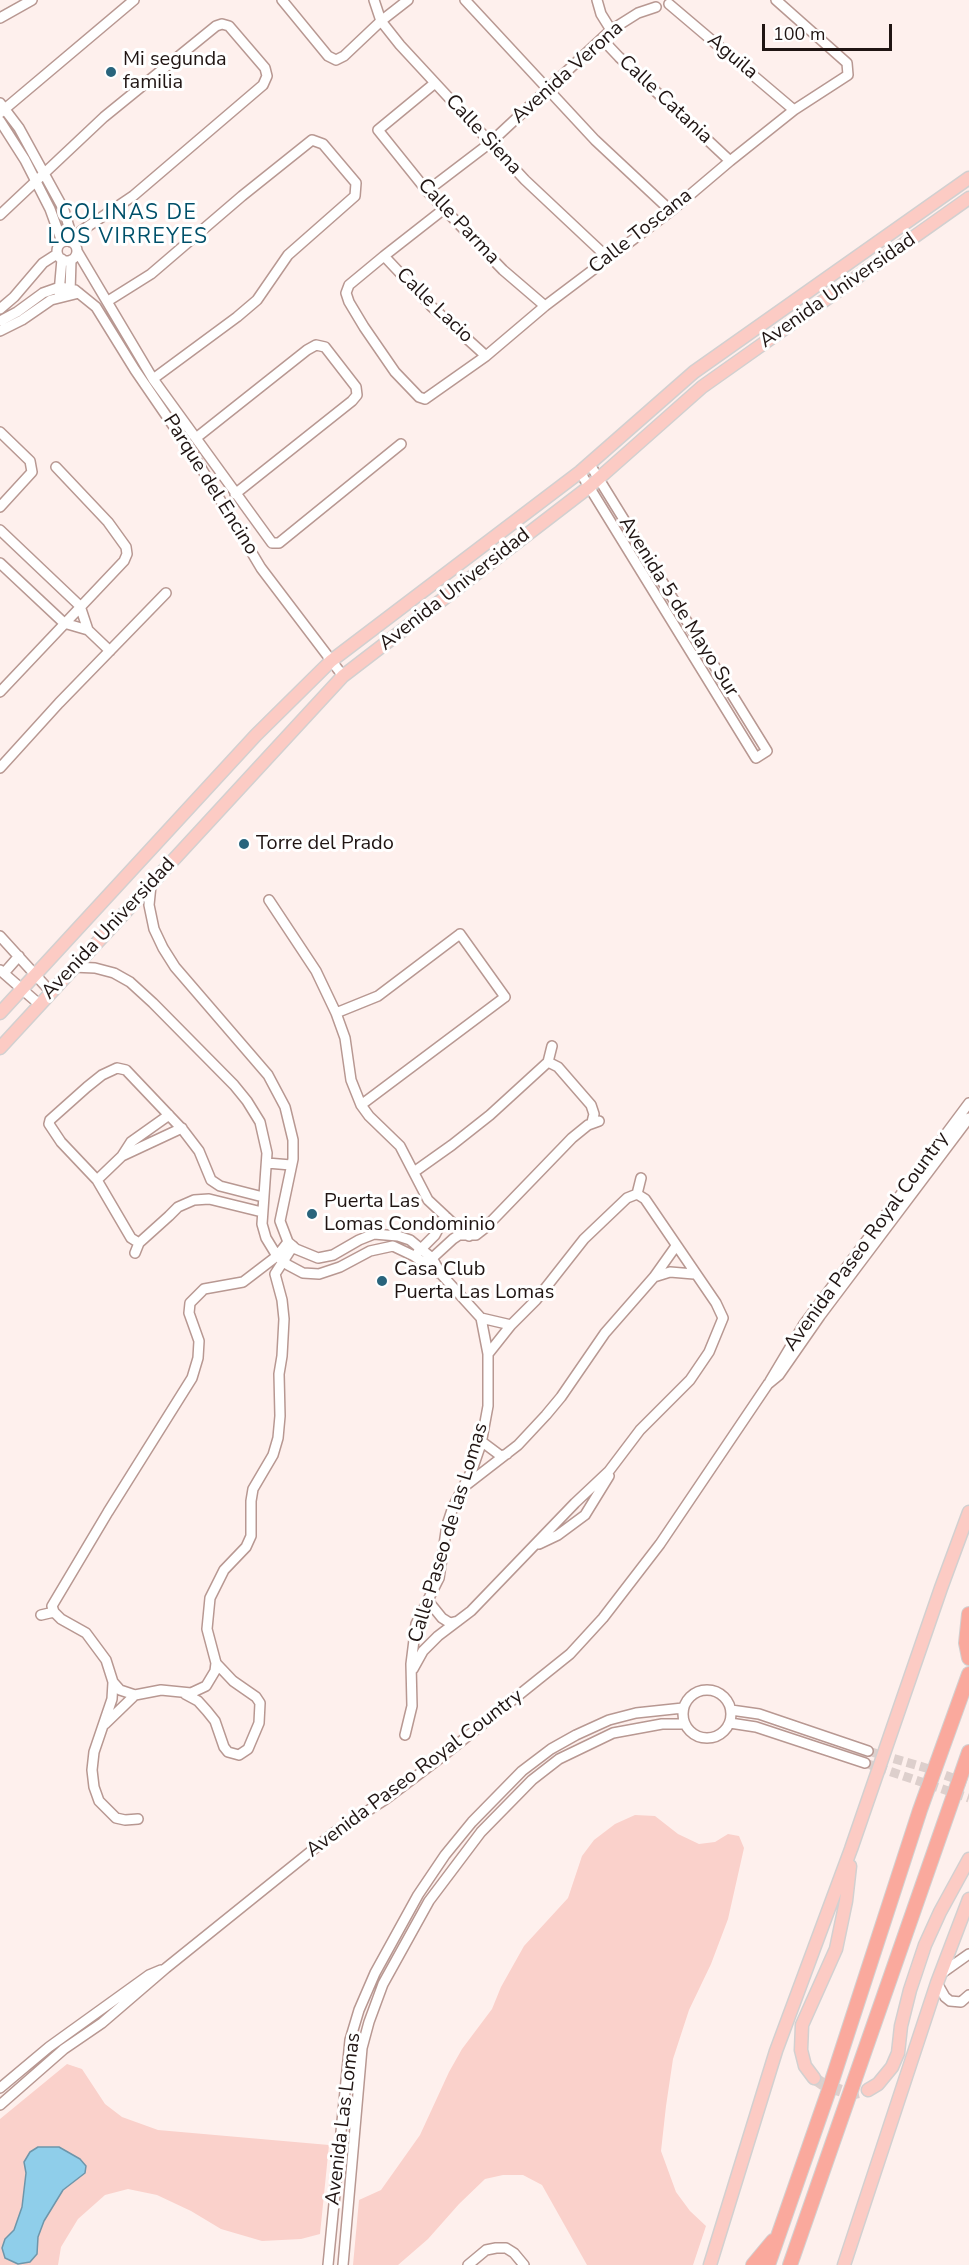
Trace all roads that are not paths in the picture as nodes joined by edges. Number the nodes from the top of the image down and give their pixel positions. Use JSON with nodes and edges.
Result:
{"nodes":[{"id":1,"x":32,"y":0,"type":"edge"},
{"id":2,"x":134,"y":0,"type":"edge"},
{"id":3,"x":282,"y":0,"type":"edge"},
{"id":4,"x":374,"y":0,"type":"edge"},
{"id":5,"x":408,"y":0,"type":"edge"},
{"id":6,"x":465,"y":0,"type":"edge"},
{"id":7,"x":597,"y":0,"type":"edge"},
{"id":8,"x":776,"y":0,"type":"edge"},
{"id":9,"x":646,"y":1,"type":"edge"},
{"id":10,"x":671,"y":2,"type":"edge"},
{"id":11,"x":656,"y":7,"type":"junction"},
{"id":12,"x":638,"y":13,"type":"junction"},
{"id":13,"x":0,"y":18,"type":"edge"},
{"id":14,"x":381,"y":21,"type":"junction"},
{"id":15,"x":610,"y":30,"type":"junction"},
{"id":16,"x":602,"y":39,"type":"junction"},
{"id":17,"x":435,"y":83,"type":"junction"},
{"id":18,"x":548,"y":90,"type":"junction"},
{"id":19,"x":2,"y":108,"type":"edge"},
{"id":20,"x":794,"y":111,"type":"junction"},
{"id":21,"x":0,"y":121,"type":"edge"},
{"id":22,"x":490,"y":143,"type":"junction"},
{"id":23,"x":730,"y":160,"type":"junction"},
{"id":24,"x":44,"y":171,"type":"junction"},
{"id":25,"x":969,"y":178,"type":"edge"},
{"id":26,"x":35,"y":180,"type":"junction"},
{"id":27,"x":427,"y":191,"type":"junction"},
{"id":28,"x":969,"y":198,"type":"edge"},
{"id":29,"x":444,"y":209,"type":"junction"},
{"id":30,"x":671,"y":211,"type":"junction"},
{"id":31,"x":0,"y":215,"type":"edge"},
{"id":32,"x":67,"y":242,"type":"junction"},
{"id":33,"x":67,"y":256,"type":"junction"},
{"id":34,"x":384,"y":256,"type":"junction"},
{"id":35,"x":608,"y":258,"type":"junction"},
{"id":36,"x":67,"y":292,"type":"junction"},
{"id":37,"x":108,"y":301,"type":"junction"},
{"id":38,"x":545,"y":306,"type":"junction"},
{"id":39,"x":0,"y":309,"type":"edge"},
{"id":40,"x":0,"y":321,"type":"edge"},
{"id":41,"x":0,"y":331,"type":"edge"},
{"id":42,"x":486,"y":356,"type":"junction"},
{"id":43,"x":153,"y":379,"type":"junction"},
{"id":44,"x":0,"y":422,"type":"edge"},
{"id":45,"x":0,"y":432,"type":"edge"},
{"id":46,"x":196,"y":438,"type":"junction"},
{"id":47,"x":401,"y":444,"type":"dead end"},
{"id":48,"x":14,"y":445,"type":"junction"},
{"id":49,"x":56,"y":467,"type":"dead end"},
{"id":50,"x":584,"y":468,"type":"junction"},
{"id":51,"x":594,"y":483,"type":"junction"},
{"id":52,"x":235,"y":494,"type":"junction"},
{"id":53,"x":0,"y":507,"type":"edge"},
{"id":54,"x":0,"y":530,"type":"edge"},
{"id":55,"x":0,"y":563,"type":"edge"},
{"id":56,"x":166,"y":593,"type":"dead end"},
{"id":57,"x":80,"y":606,"type":"junction"},
{"id":58,"x":64,"y":623,"type":"junction"},
{"id":59,"x":88,"y":630,"type":"junction"},
{"id":60,"x":110,"y":651,"type":"junction"},
{"id":61,"x":331,"y":662,"type":"junction"},
{"id":62,"x":343,"y":676,"type":"junction"},
{"id":63,"x":0,"y":692,"type":"edge"},
{"id":64,"x":0,"y":768,"type":"edge"},
{"id":65,"x":151,"y":885,"type":"junction"},
{"id":66,"x":269,"y":900,"type":"dead end"},
{"id":67,"x":0,"y":936,"type":"edge"},
{"id":68,"x":19,"y":956,"type":"junction"},
{"id":69,"x":73,"y":967,"type":"junction"},
{"id":70,"x":2,"y":971,"type":"edge"},
{"id":71,"x":35,"y":975,"type":"junction"},
{"id":72,"x":22,"y":989,"type":"junction"},
{"id":73,"x":50,"y":991,"type":"junction"},
{"id":74,"x":39,"y":1004,"type":"junction"},
{"id":75,"x":0,"y":1013,"type":"edge"},
{"id":76,"x":336,"y":1013,"type":"junction"},
{"id":77,"x":552,"y":1046,"type":"dead end"},
{"id":78,"x":0,"y":1047,"type":"edge"},
{"id":79,"x":548,"y":1062,"type":"junction"},
{"id":80,"x":969,"y":1103,"type":"edge"},
{"id":81,"x":362,"y":1105,"type":"junction"},
{"id":82,"x":169,"y":1115,"type":"junction"},
{"id":83,"x":969,"y":1118,"type":"edge"},
{"id":84,"x":182,"y":1128,"type":"junction"},
{"id":85,"x":122,"y":1156,"type":"junction"},
{"id":86,"x":267,"y":1163,"type":"junction"},
{"id":87,"x":291,"y":1166,"type":"junction"},
{"id":88,"x":414,"y":1172,"type":"junction"},
{"id":89,"x":641,"y":1178,"type":"dead end"},
{"id":90,"x":97,"y":1180,"type":"junction"},
{"id":91,"x":220,"y":1186,"type":"junction"},
{"id":92,"x":637,"y":1194,"type":"junction"},
{"id":93,"x":263,"y":1197,"type":"junction"},
{"id":94,"x":218,"y":1201,"type":"junction"},
{"id":95,"x":262,"y":1212,"type":"junction"},
{"id":96,"x":445,"y":1216,"type":"junction"},
{"id":97,"x":469,"y":1236,"type":"junction"},
{"id":98,"x":875,"y":1236,"type":"junction"},
{"id":99,"x":139,"y":1243,"type":"junction"},
{"id":100,"x":291,"y":1244,"type":"junction"},
{"id":101,"x":676,"y":1246,"type":"junction"},
{"id":102,"x":418,"y":1252,"type":"junction"},
{"id":103,"x":135,"y":1253,"type":"dead end"},
{"id":104,"x":279,"y":1258,"type":"junction"},
{"id":105,"x":429,"y":1262,"type":"junction"},
{"id":106,"x":694,"y":1274,"type":"junction"},
{"id":107,"x":654,"y":1277,"type":"junction"},
{"id":108,"x":481,"y":1318,"type":"junction"},
{"id":109,"x":511,"y":1325,"type":"junction"},
{"id":110,"x":488,"y":1354,"type":"junction"},
{"id":111,"x":481,"y":1441,"type":"junction"},
{"id":112,"x":507,"y":1454,"type":"junction"},
{"id":113,"x":623,"y":1454,"type":"junction"},
{"id":114,"x":463,"y":1487,"type":"junction"},
{"id":115,"x":969,"y":1512,"type":"edge"},
{"id":116,"x":532,"y":1548,"type":"junction"},
{"id":117,"x":429,"y":1602,"type":"junction"},
{"id":118,"x":54,"y":1612,"type":"junction"},
{"id":119,"x":969,"y":1614,"type":"edge"},
{"id":120,"x":41,"y":1615,"type":"dead end"},
{"id":121,"x":458,"y":1621,"type":"junction"},
{"id":122,"x":969,"y":1658,"type":"edge"},
{"id":123,"x":216,"y":1663,"type":"junction"},
{"id":124,"x":412,"y":1671,"type":"junction"},
{"id":125,"x":969,"y":1674,"type":"edge"},
{"id":126,"x":113,"y":1682,"type":"junction"},
{"id":127,"x":183,"y":1693,"type":"junction"},
{"id":128,"x":135,"y":1695,"type":"junction"},
{"id":129,"x":683,"y":1708,"type":"junction"},
{"id":130,"x":731,"y":1710,"type":"junction"},
{"id":131,"x":730,"y":1723,"type":"junction"},
{"id":132,"x":684,"y":1724,"type":"junction"},
{"id":133,"x":103,"y":1726,"type":"junction"},
{"id":134,"x":405,"y":1735,"type":"dead end"},
{"id":135,"x":868,"y":1751,"type":"tunnel mouth"},
{"id":136,"x":969,"y":1752,"type":"edge"},
{"id":137,"x":865,"y":1763,"type":"tunnel mouth"},
{"id":138,"x":138,"y":1820,"type":"dead end"},
{"id":139,"x":851,"y":1849,"type":"junction"},
{"id":140,"x":969,"y":1859,"type":"edge"},
{"id":141,"x":969,"y":1899,"type":"edge"},
{"id":142,"x":969,"y":1954,"type":"edge"},
{"id":143,"x":166,"y":1968,"type":"junction"},
{"id":144,"x":939,"y":1978,"type":"junction"},
{"id":145,"x":969,"y":1995,"type":"edge"},
{"id":146,"x":814,"y":2078,"type":"tunnel mouth"},
{"id":147,"x":0,"y":2088,"type":"edge"},
{"id":148,"x":868,"y":2090,"type":"tunnel mouth"},
{"id":149,"x":0,"y":2105,"type":"edge"},
{"id":150,"x":779,"y":2235,"type":"junction"},
{"id":151,"x":328,"y":2265,"type":"edge"},
{"id":152,"x":343,"y":2265,"type":"edge"},
{"id":153,"x":468,"y":2265,"type":"edge"},
{"id":154,"x":524,"y":2265,"type":"edge"},
{"id":155,"x":710,"y":2265,"type":"edge"},
{"id":156,"x":753,"y":2265,"type":"edge"},
{"id":157,"x":768,"y":2265,"type":"edge"},
{"id":158,"x":790,"y":2265,"type":"edge"},
{"id":159,"x":844,"y":2265,"type":"edge"}],
"edges":[{"from":1,"to":13,"type":"street"},
{"from":2,"to":19,"type":"street"},
{"from":3,"to":14,"type":"street"},
{"from":4,"to":14,"type":"street","name":"Calle Siena"},
{"from":5,"to":14,"type":"street"},
{"from":6,"to":18,"type":"street"},
{"from":7,"to":15,"type":"street"},
{"from":8,"to":20,"type":"street","name":"Calle Toscana"},
{"from":9,"to":11,"type":"street"},
{"from":9,"to":12,"type":"street"},
{"from":10,"to":11,"type":"street","name":"Avenida Verona"},
{"from":10,"to":20,"type":"street","name":"Aguila"},
{"from":11,"to":12,"type":"street","name":"Avenida Verona"},
{"from":12,"to":15,"type":"street","name":"Avenida Verona"},
{"from":14,"to":17,"type":"street","name":"Calle Siena"},
{"from":15,"to":16,"type":"street","name":"Avenida Verona"},
{"from":16,"to":18,"type":"street","name":"Avenida Verona"},
{"from":16,"to":23,"type":"street","name":"Calle Catania"},
{"from":17,"to":22,"type":"street","name":"Calle Siena"},
{"from":17,"to":27,"type":"street","name":"Calle Parma"},
{"from":18,"to":22,"type":"street","name":"Avenida Verona"},
{"from":18,"to":30,"type":"street"},
{"from":19,"to":24,"type":"street"},
{"from":20,"to":23,"type":"street","name":"Calle Toscana"},
{"from":21,"to":26,"type":"street"},
{"from":22,"to":27,"type":"street","name":"Avenida Verona"},
{"from":22,"to":35,"type":"street","name":"Calle Siena"},
{"from":23,"to":30,"type":"street","name":"Calle Toscana"},
{"from":24,"to":26,"type":"street"},
{"from":24,"to":32,"type":"street"},
{"from":24,"to":32,"type":"street"},
{"from":25,"to":50,"type":"main road","name":"Avenida Universidad"},
{"from":26,"to":31,"type":"street"},
{"from":26,"to":32,"type":"street"},
{"from":27,"to":29,"type":"street","name":"Calle Parma"},
{"from":28,"to":51,"type":"main road","name":"Avenida Universidad"},
{"from":29,"to":34,"type":"street"},
{"from":29,"to":38,"type":"street","name":"Calle Parma"},
{"from":30,"to":35,"type":"street","name":"Calle Toscana"},
{"from":32,"to":33,"type":"street"},
{"from":32,"to":33,"type":"street"},
{"from":33,"to":36,"type":"street"},
{"from":33,"to":37,"type":"street"},
{"from":33,"to":39,"type":"street"},
{"from":34,"to":42,"type":"street","name":"Calle Lacio"},
{"from":34,"to":42,"type":"street","name":"Calle Toscana"},
{"from":35,"to":38,"type":"street","name":"Calle Toscana"},
{"from":36,"to":40,"type":"street"},
{"from":36,"to":41,"type":"street"},
{"from":36,"to":61,"type":"street","name":"Parque del Encino"},
{"from":37,"to":43,"type":"street"},
{"from":37,"to":43,"type":"street"},
{"from":38,"to":42,"type":"street","name":"Calle Toscana"},
{"from":43,"to":46,"type":"street"},
{"from":44,"to":48,"type":"street"},
{"from":45,"to":48,"type":"street"},
{"from":46,"to":52,"type":"street"},
{"from":46,"to":52,"type":"street"},
{"from":47,"to":52,"type":"street"},
{"from":48,"to":53,"type":"street"},
{"from":49,"to":57,"type":"street"},
{"from":50,"to":51,"type":"street","name":"Avenida 5 de Mayo Sur"},
{"from":50,"to":61,"type":"main road","name":"Avenida Universidad"},
{"from":51,"to":51,"type":"street","name":"Avenida 5 de Mayo Sur"},
{"from":51,"to":62,"type":"main road","name":"Avenida Universidad"},
{"from":54,"to":57,"type":"street"},
{"from":55,"to":58,"type":"street"},
{"from":56,"to":60,"type":"street"},
{"from":57,"to":58,"type":"street"},
{"from":57,"to":59,"type":"street"},
{"from":58,"to":59,"type":"street"},
{"from":58,"to":63,"type":"street"},
{"from":59,"to":60,"type":"street"},
{"from":60,"to":64,"type":"street"},
{"from":61,"to":62,"type":"street","name":"Parque del Encino"},
{"from":61,"to":71,"type":"main road","name":"Avenida Universidad"},
{"from":62,"to":65,"type":"main road","name":"Avenida Universidad"},
{"from":65,"to":69,"type":"main road","name":"Avenida Universidad"},
{"from":65,"to":87,"type":"street"},
{"from":66,"to":76,"type":"street"},
{"from":67,"to":68,"type":"street"},
{"from":68,"to":70,"type":"street"},
{"from":68,"to":71,"type":"street"},
{"from":69,"to":73,"type":"main road","name":"Avenida Universidad"},
{"from":69,"to":86,"type":"street"},
{"from":70,"to":72,"type":"street"},
{"from":71,"to":72,"type":"main road","name":"Avenida Universidad"},
{"from":71,"to":73,"type":"street"},
{"from":72,"to":74,"type":"street"},
{"from":72,"to":75,"type":"main road","name":"Avenida Universidad"},
{"from":73,"to":74,"type":"main road","name":"Avenida Universidad"},
{"from":74,"to":78,"type":"main road","name":"Avenida Universidad"},
{"from":76,"to":81,"type":"street"},
{"from":76,"to":81,"type":"street"},
{"from":77,"to":79,"type":"street"},
{"from":79,"to":88,"type":"street"},
{"from":79,"to":97,"type":"street"},
{"from":80,"to":98,"type":"street","name":"Avenida Paseo Royal Country"},
{"from":81,"to":88,"type":"street"},
{"from":82,"to":84,"type":"street"},
{"from":82,"to":85,"type":"street"},
{"from":82,"to":90,"type":"street"},
{"from":83,"to":98,"type":"street","name":"Avenida Paseo Royal Country"},
{"from":84,"to":85,"type":"street"},
{"from":84,"to":91,"type":"street"},
{"from":85,"to":90,"type":"street"},
{"from":86,"to":87,"type":"street"},
{"from":86,"to":93,"type":"street"},
{"from":87,"to":100,"type":"street"},
{"from":88,"to":96,"type":"street"},
{"from":89,"to":92,"type":"street"},
{"from":90,"to":99,"type":"street"},
{"from":91,"to":93,"type":"street"},
{"from":91,"to":94,"type":"street"},
{"from":92,"to":101,"type":"street"},
{"from":92,"to":109,"type":"street"},
{"from":93,"to":95,"type":"street"},
{"from":94,"to":95,"type":"street"},
{"from":94,"to":99,"type":"street"},
{"from":95,"to":104,"type":"street"},
{"from":96,"to":97,"type":"street"},
{"from":96,"to":102,"type":"street"},
{"from":97,"to":105,"type":"street"},
{"from":98,"to":143,"type":"street","name":"Avenida Paseo Royal Country"},
{"from":99,"to":103,"type":"street"},
{"from":100,"to":102,"type":"street"},
{"from":100,"to":104,"type":"street"},
{"from":101,"to":106,"type":"street"},
{"from":101,"to":107,"type":"street"},
{"from":102,"to":104,"type":"street"},
{"from":102,"to":105,"type":"street"},
{"from":104,"to":118,"type":"street"},
{"from":104,"to":123,"type":"street"},
{"from":105,"to":108,"type":"street"},
{"from":106,"to":107,"type":"street"},
{"from":106,"to":113,"type":"street"},
{"from":107,"to":112,"type":"street"},
{"from":108,"to":109,"type":"street"},
{"from":108,"to":110,"type":"street","name":"Calle Paseo de las Lomas"},
{"from":109,"to":110,"type":"street"},
{"from":110,"to":111,"type":"street","name":"Calle Paseo de las Lomas"},
{"from":111,"to":112,"type":"street"},
{"from":111,"to":114,"type":"street","name":"Calle Paseo de las Lomas"},
{"from":112,"to":114,"type":"street"},
{"from":113,"to":116,"type":"street"},
{"from":113,"to":116,"type":"street"},
{"from":114,"to":117,"type":"street","name":"Calle Paseo de las Lomas"},
{"from":115,"to":139,"type":"main road"},
{"from":116,"to":121,"type":"street"},
{"from":117,"to":121,"type":"street"},
{"from":117,"to":124,"type":"street","name":"Calle Paseo de las Lomas"},
{"from":118,"to":120,"type":"street"},
{"from":118,"to":126,"type":"street"},
{"from":119,"to":122,"type":"highway"},
{"from":121,"to":124,"type":"street"},
{"from":123,"to":127,"type":"street"},
{"from":123,"to":127,"type":"street"},
{"from":124,"to":134,"type":"street","name":"Calle Paseo de las Lomas"},
{"from":125,"to":150,"type":"highway"},
{"from":126,"to":128,"type":"street"},
{"from":126,"to":133,"type":"street"},
{"from":127,"to":128,"type":"street"},
{"from":128,"to":133,"type":"street"},
{"from":129,"to":130,"type":"street"},
{"from":129,"to":132,"type":"street"},
{"from":129,"to":151,"type":"street","name":"Avenida Las Lomas"},
{"from":130,"to":131,"type":"street"},
{"from":130,"to":135,"type":"street"},
{"from":131,"to":132,"type":"street"},
{"from":131,"to":137,"type":"street"},
{"from":132,"to":152,"type":"street","name":"Avenida Las Lomas"},
{"from":133,"to":138,"type":"street"},
{"from":136,"to":158,"type":"highway"},
{"from":139,"to":146,"type":"main road"},
{"from":139,"to":155,"type":"main road"},
{"from":140,"to":148,"type":"main road"},
{"from":141,"to":144,"type":"main road"},
{"from":142,"to":144,"type":"street"},
{"from":143,"to":147,"type":"street"},
{"from":143,"to":149,"type":"street","name":"Avenida Paseo Royal Country"},
{"from":144,"to":145,"type":"street"},
{"from":144,"to":159,"type":"main road"},
{"from":150,"to":156,"type":"highway"},
{"from":150,"to":157,"type":"highway"},
{"from":153,"to":154,"type":"street"}]}
